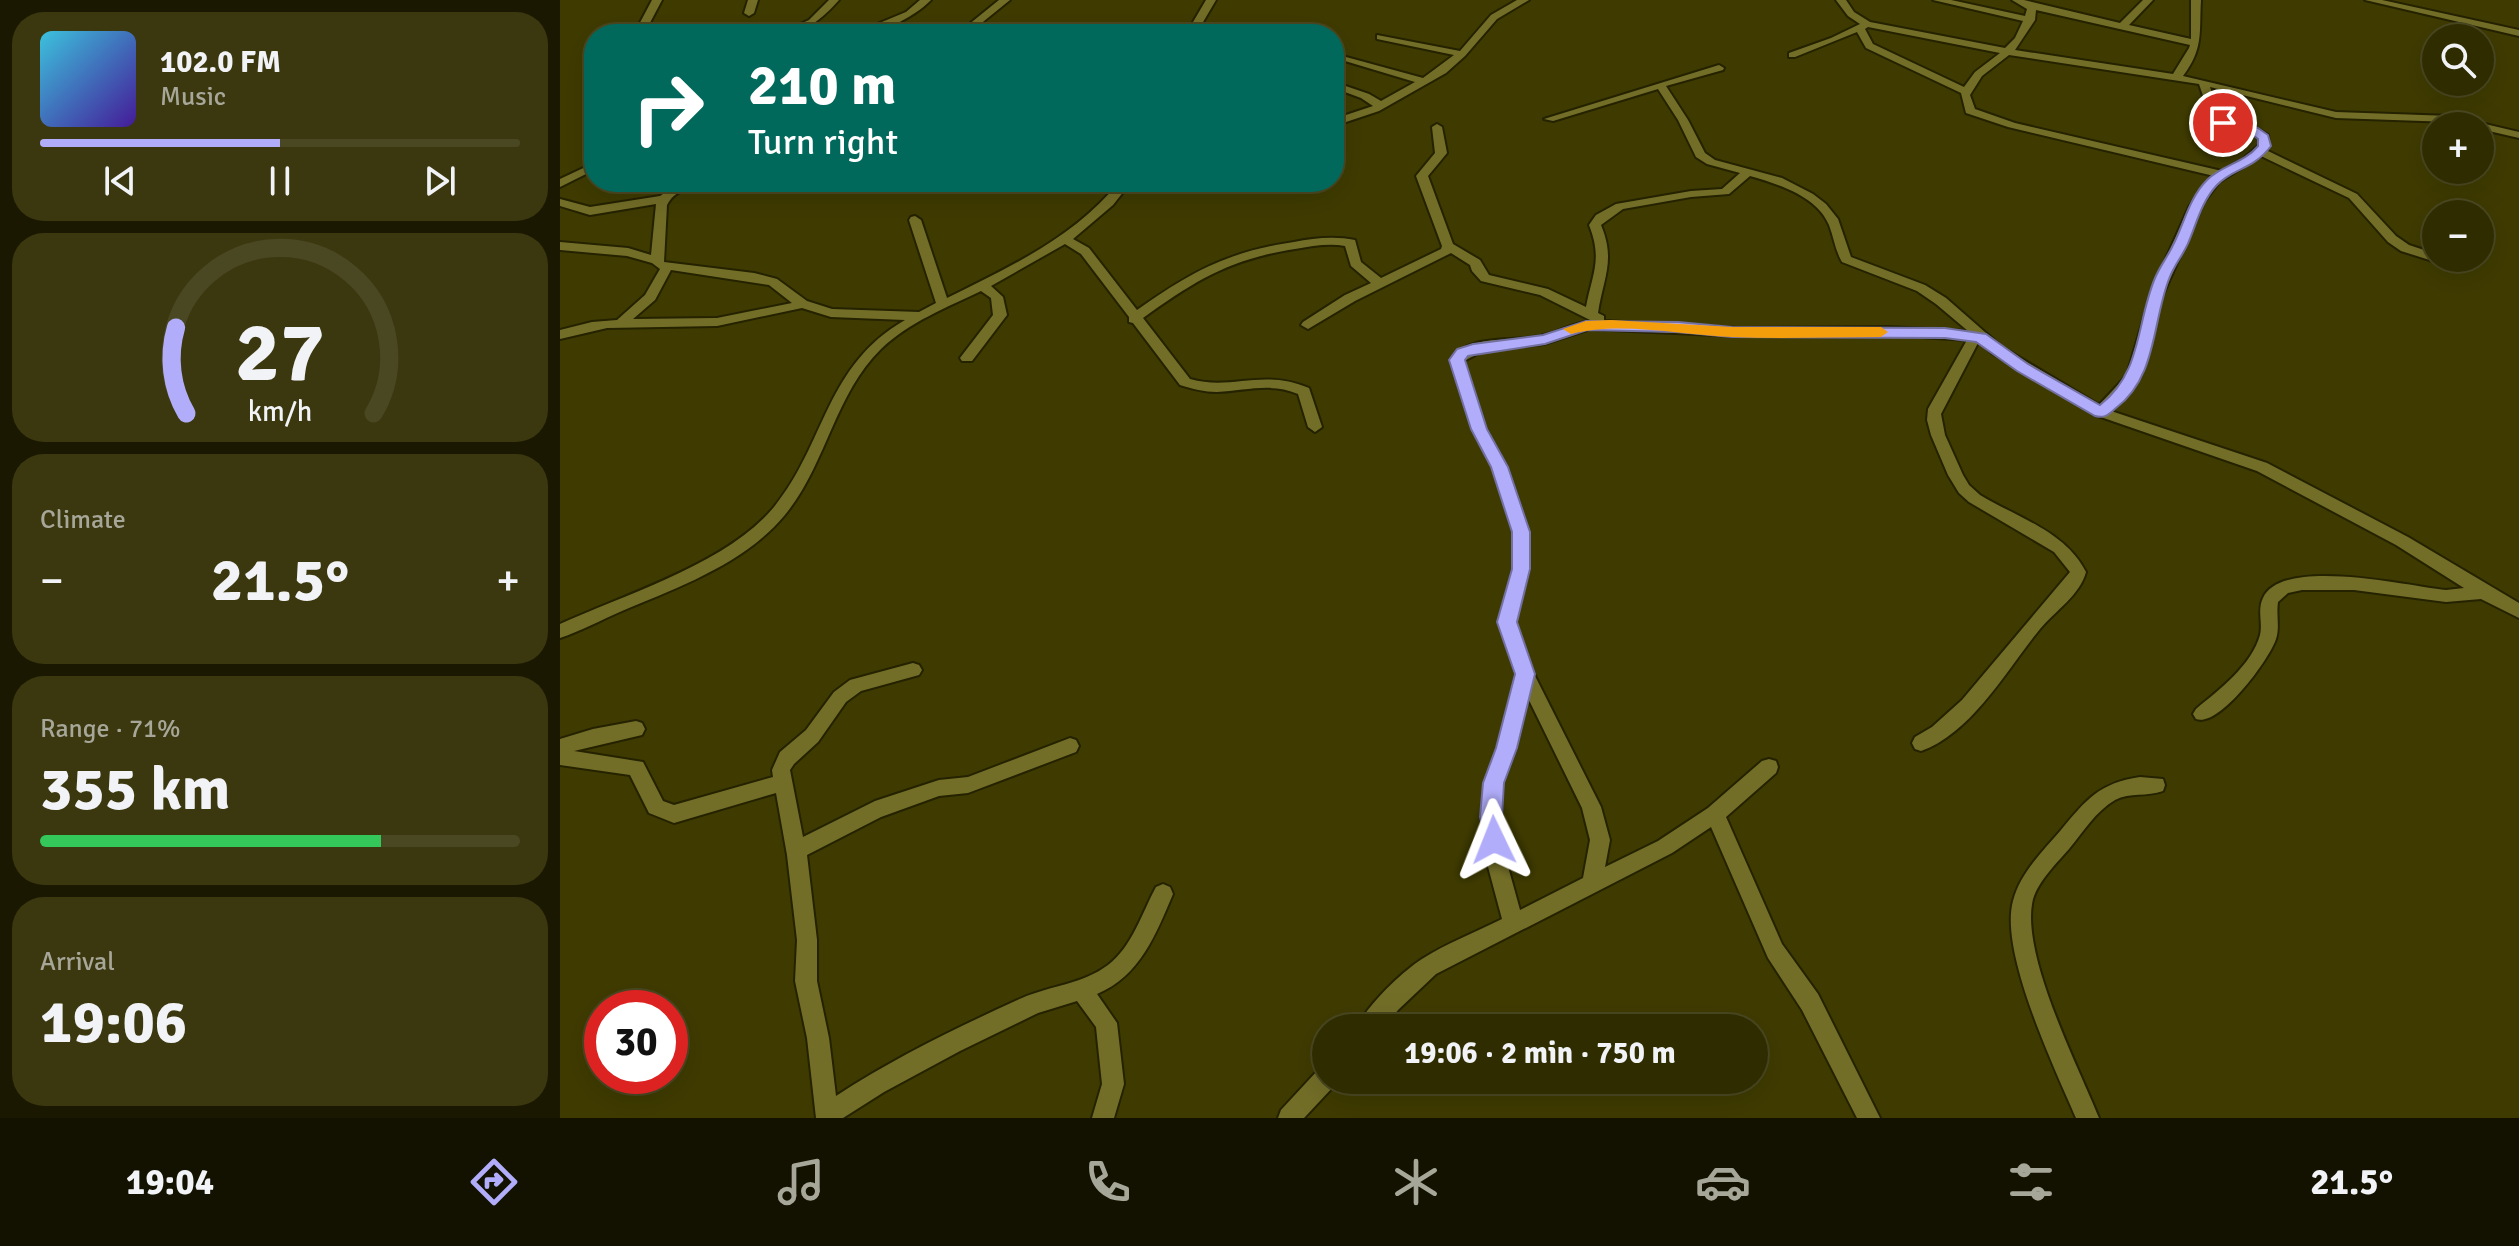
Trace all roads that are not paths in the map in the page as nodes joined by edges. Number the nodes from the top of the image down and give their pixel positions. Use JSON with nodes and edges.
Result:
{"nodes":[{"id":1,"x":657,"y":0,"type":"edge"},
{"id":2,"x":753,"y":0,"type":"edge"},
{"id":3,"x":834,"y":0,"type":"edge"},
{"id":4,"x":926,"y":0,"type":"edge"},
{"id":5,"x":1005,"y":0,"type":"edge"},
{"id":6,"x":1211,"y":0,"type":"edge"},
{"id":7,"x":1524,"y":0,"type":"edge"},
{"id":8,"x":1841,"y":0,"type":"edge"},
{"id":9,"x":1938,"y":0,"type":"edge"},
{"id":10,"x":2148,"y":0,"type":"edge"},
{"id":11,"x":2370,"y":0,"type":"edge"},
{"id":12,"x":2194,"y":1,"type":"edge"},
{"id":13,"x":2025,"y":2,"type":"edge"},
{"id":14,"x":749,"y":13,"type":"dead end"},
{"id":15,"x":2030,"y":20,"type":"junction"},
{"id":16,"x":644,"y":24,"type":"edge"},
{"id":17,"x":807,"y":24,"type":"edge"},
{"id":18,"x":884,"y":24,"type":"edge"},
{"id":19,"x":975,"y":24,"type":"edge"},
{"id":20,"x":1197,"y":24,"type":"edge"},
{"id":21,"x":1864,"y":26,"type":"junction"},
{"id":22,"x":2121,"y":28,"type":"junction"},
{"id":23,"x":2519,"y":33,"type":"edge"},
{"id":24,"x":1380,"y":37,"type":"dead end"},
{"id":25,"x":2196,"y":43,"type":"junction"},
{"id":26,"x":2009,"y":52,"type":"junction"},
{"id":27,"x":1462,"y":54,"type":"junction"},
{"id":28,"x":1792,"y":55,"type":"dead end"},
{"id":29,"x":1344,"y":58,"type":"edge"},
{"id":30,"x":1719,"y":68,"type":"dead end"},
{"id":31,"x":2176,"y":78,"type":"junction"},
{"id":32,"x":1423,"y":81,"type":"junction"},
{"id":33,"x":2203,"y":82,"type":"junction"},
{"id":34,"x":1660,"y":85,"type":"junction"},
{"id":35,"x":1344,"y":89,"type":"edge"},
{"id":36,"x":1965,"y":91,"type":"junction"},
{"id":37,"x":1381,"y":106,"type":"junction"},
{"id":38,"x":1344,"y":119,"type":"edge"},
{"id":39,"x":1549,"y":119,"type":"dead end"},
{"id":40,"x":1437,"y":127,"type":"dead end"},
{"id":41,"x":2519,"y":135,"type":"edge"},
{"id":42,"x":2260,"y":151,"type":"junction"},
{"id":43,"x":584,"y":171,"type":"edge"},
{"id":44,"x":1747,"y":173,"type":"junction"},
{"id":45,"x":2226,"y":175,"type":"junction"},
{"id":46,"x":560,"y":184,"type":"edge"},
{"id":47,"x":674,"y":192,"type":"edge"},
{"id":48,"x":1117,"y":192,"type":"edge"},
{"id":49,"x":663,"y":199,"type":"junction"},
{"id":50,"x":560,"y":202,"type":"edge"},
{"id":51,"x":915,"y":220,"type":"dead end"},
{"id":52,"x":1063,"y":238,"type":"junction"},
{"id":53,"x":560,"y":246,"type":"edge"},
{"id":54,"x":1448,"y":246,"type":"junction"},
{"id":55,"x":2422,"y":253,"type":"edge"},
{"id":56,"x":662,"y":264,"type":"junction"},
{"id":57,"x":1379,"y":283,"type":"junction"},
{"id":58,"x":981,"y":284,"type":"junction"},
{"id":59,"x":802,"y":304,"type":"junction"},
{"id":60,"x":943,"y":305,"type":"junction"},
{"id":61,"x":921,"y":316,"type":"junction"},
{"id":62,"x":1591,"y":316,"type":"junction"},
{"id":63,"x":1134,"y":319,"type":"junction"},
{"id":64,"x":621,"y":323,"type":"junction"},
{"id":65,"x":1308,"y":325,"type":"dead end"},
{"id":66,"x":1611,"y":325,"type":"junction"},
{"id":67,"x":560,"y":335,"type":"edge"},
{"id":68,"x":1978,"y":337,"type":"junction"},
{"id":69,"x":967,"y":358,"type":"dead end"},
{"id":70,"x":2100,"y":412,"type":"junction"},
{"id":71,"x":1315,"y":427,"type":"dead end"},
{"id":72,"x":2483,"y":592,"type":"junction"},
{"id":73,"x":2519,"y":611,"type":"edge"},
{"id":74,"x":560,"y":631,"type":"edge"},
{"id":75,"x":913,"y":670,"type":"dead end"},
{"id":76,"x":1525,"y":674,"type":"junction"},
{"id":77,"x":2202,"y":714,"type":"dead end"},
{"id":78,"x":636,"y":729,"type":"dead end"},
{"id":79,"x":1921,"y":743,"type":"dead end"},
{"id":80,"x":1070,"y":746,"type":"dead end"},
{"id":81,"x":560,"y":747,"type":"edge"},
{"id":82,"x":560,"y":757,"type":"edge"},
{"id":83,"x":1769,"y":767,"type":"dead end"},
{"id":84,"x":783,"y":783,"type":"junction"},
{"id":85,"x":2156,"y":785,"type":"dead end"},
{"id":86,"x":1715,"y":814,"type":"junction"},
{"id":87,"x":796,"y":851,"type":"junction"},
{"id":88,"x":1592,"y":883,"type":"junction"},
{"id":89,"x":1163,"y":894,"type":"dead end"},
{"id":90,"x":1513,"y":922,"type":"junction"},
{"id":91,"x":1082,"y":991,"type":"junction"},
{"id":92,"x":1380,"y":1014,"type":"edge"},
{"id":93,"x":1312,"y":1093,"type":"edge"},
{"id":94,"x":827,"y":1117,"type":"edge"},
{"id":95,"x":1103,"y":1118,"type":"edge"},
{"id":96,"x":1289,"y":1118,"type":"edge"},
{"id":97,"x":1869,"y":1118,"type":"edge"},
{"id":98,"x":2088,"y":1118,"type":"edge"}],
"edges":[{"from":1,"to":16,"type":"street"},
{"from":2,"to":14,"type":"street"},
{"from":3,"to":17,"type":"street"},
{"from":4,"to":18,"type":"street"},
{"from":5,"to":19,"type":"street"},
{"from":6,"to":20,"type":"street"},
{"from":7,"to":27,"type":"street"},
{"from":8,"to":21,"type":"street"},
{"from":9,"to":15,"type":"street"},
{"from":10,"to":22,"type":"street"},
{"from":11,"to":23,"type":"street"},
{"from":12,"to":25,"type":"street"},
{"from":13,"to":15,"type":"street"},
{"from":13,"to":22,"type":"street"},
{"from":15,"to":26,"type":"street"},
{"from":21,"to":26,"type":"street"},
{"from":21,"to":28,"type":"street"},
{"from":21,"to":36,"type":"street"},
{"from":22,"to":25,"type":"street"},
{"from":24,"to":27,"type":"street"},
{"from":25,"to":31,"type":"street"},
{"from":26,"to":31,"type":"street"},
{"from":26,"to":36,"type":"street"},
{"from":27,"to":32,"type":"street"},
{"from":29,"to":32,"type":"street"},
{"from":30,"to":34,"type":"street"},
{"from":31,"to":33,"type":"street"},
{"from":32,"to":37,"type":"street"},
{"from":33,"to":41,"type":"street"},
{"from":33,"to":42,"type":"street"},
{"from":34,"to":39,"type":"street"},
{"from":34,"to":44,"type":"street"},
{"from":35,"to":37,"type":"street"},
{"from":36,"to":45,"type":"street"},
{"from":37,"to":38,"type":"street"},
{"from":40,"to":54,"type":"street"},
{"from":42,"to":45,"type":"street"},
{"from":42,"to":55,"type":"street"},
{"from":43,"to":46,"type":"street"},
{"from":44,"to":62,"type":"street"},
{"from":44,"to":68,"type":"street"},
{"from":45,"to":70,"type":"street"},
{"from":47,"to":49,"type":"street"},
{"from":48,"to":52,"type":"street"},
{"from":49,"to":50,"type":"street"},
{"from":49,"to":56,"type":"street"},
{"from":51,"to":60,"type":"street"},
{"from":52,"to":58,"type":"street"},
{"from":52,"to":63,"type":"street"},
{"from":53,"to":56,"type":"street"},
{"from":54,"to":57,"type":"street"},
{"from":54,"to":62,"type":"street"},
{"from":56,"to":59,"type":"street"},
{"from":56,"to":64,"type":"street"},
{"from":57,"to":63,"type":"street"},
{"from":57,"to":65,"type":"street"},
{"from":58,"to":60,"type":"street"},
{"from":58,"to":69,"type":"street"},
{"from":59,"to":61,"type":"street"},
{"from":59,"to":64,"type":"street"},
{"from":60,"to":61,"type":"street"},
{"from":61,"to":74,"type":"street"},
{"from":62,"to":66,"type":"street"},
{"from":63,"to":71,"type":"street"},
{"from":64,"to":67,"type":"street"},
{"from":66,"to":68,"type":"street"},
{"from":66,"to":76,"type":"street"},
{"from":68,"to":70,"type":"street"},
{"from":68,"to":79,"type":"street"},
{"from":70,"to":72,"type":"street"},
{"from":72,"to":73,"type":"street"},
{"from":72,"to":77,"type":"street"},
{"from":75,"to":84,"type":"street"},
{"from":76,"to":88,"type":"street"},
{"from":76,"to":90,"type":"street"},
{"from":78,"to":81,"type":"street"},
{"from":80,"to":87,"type":"street"},
{"from":82,"to":84,"type":"street"},
{"from":83,"to":86,"type":"street"},
{"from":84,"to":87,"type":"street"},
{"from":85,"to":98,"type":"street"},
{"from":86,"to":88,"type":"street"},
{"from":86,"to":97,"type":"street"},
{"from":87,"to":94,"type":"street"},
{"from":88,"to":90,"type":"street"},
{"from":89,"to":91,"type":"street"},
{"from":90,"to":92,"type":"street"},
{"from":91,"to":94,"type":"street"},
{"from":91,"to":95,"type":"street"},
{"from":93,"to":96,"type":"street"}]}
